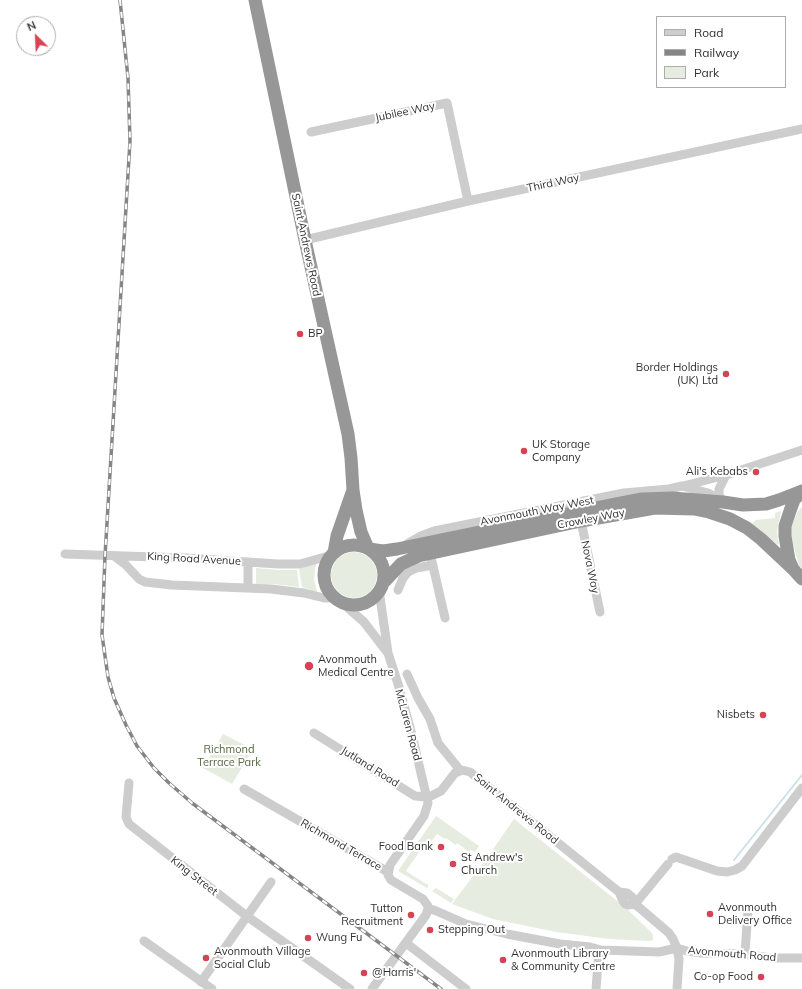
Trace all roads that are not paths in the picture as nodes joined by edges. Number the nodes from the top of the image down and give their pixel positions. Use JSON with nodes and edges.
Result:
{"nodes":[{"id":1,"x":255,"y":0,"type":"edge"},
{"id":2,"x":802,"y":129,"type":"edge"},
{"id":3,"x":311,"y":132,"type":"dead end"},
{"id":4,"x":468,"y":201,"type":"junction"},
{"id":5,"x":305,"y":240,"type":"junction"},
{"id":6,"x":802,"y":450,"type":"edge"},
{"id":7,"x":726,"y":475,"type":"junction"},
{"id":8,"x":682,"y":486,"type":"junction"},
{"id":9,"x":353,"y":490,"type":"junction"},
{"id":10,"x":802,"y":491,"type":"edge"},
{"id":11,"x":722,"y":502,"type":"junction"},
{"id":12,"x":581,"y":521,"type":"junction"},
{"id":13,"x":369,"y":549,"type":"junction"},
{"id":14,"x":397,"y":549,"type":"junction"},
{"id":15,"x":66,"y":554,"type":"dead end"},
{"id":16,"x":333,"y":554,"type":"junction"},
{"id":17,"x":114,"y":556,"type":"junction"},
{"id":18,"x":141,"y":556,"type":"junction"},
{"id":19,"x":432,"y":559,"type":"junction"},
{"id":20,"x":248,"y":562,"type":"junction"},
{"id":21,"x":134,"y":574,"type":"junction"},
{"id":22,"x":796,"y":574,"type":"edge"},
{"id":23,"x":381,"y":586,"type":"junction"},
{"id":24,"x":802,"y":586,"type":"edge"},
{"id":25,"x":248,"y":588,"type":"junction"},
{"id":26,"x":398,"y":590,"type":"dead end"},
{"id":27,"x":338,"y":599,"type":"junction"},
{"id":28,"x":600,"y":612,"type":"dead end"},
{"id":29,"x":445,"y":618,"type":"dead end"},
{"id":30,"x":388,"y":653,"type":"junction"},
{"id":31,"x":407,"y":674,"type":"dead end"},
{"id":32,"x":314,"y":733,"type":"dead end"},
{"id":33,"x":460,"y":770,"type":"junction"},
{"id":34,"x":129,"y":783,"type":"dead end"},
{"id":35,"x":802,"y":788,"type":"edge"},
{"id":36,"x":244,"y":789,"type":"dead end"},
{"id":37,"x":426,"y":797,"type":"junction"},
{"id":38,"x":147,"y":826,"type":"dead end"},
{"id":39,"x":141,"y":834,"type":"junction"},
{"id":40,"x":388,"y":872,"type":"junction"},
{"id":41,"x":271,"y":882,"type":"dead end"},
{"id":42,"x":635,"y":904,"type":"junction"},
{"id":43,"x":428,"y":909,"type":"junction"},
{"id":44,"x":748,"y":909,"type":"dead end"},
{"id":45,"x":248,"y":917,"type":"junction"},
{"id":46,"x":144,"y":940,"type":"dead end"},
{"id":47,"x":406,"y":943,"type":"junction"},
{"id":48,"x":677,"y":948,"type":"junction"},
{"id":49,"x":599,"y":950,"type":"junction"},
{"id":50,"x":745,"y":954,"type":"junction"},
{"id":51,"x":802,"y":958,"type":"edge"},
{"id":52,"x":202,"y":982,"type":"junction"},
{"id":53,"x":212,"y":989,"type":"edge"},
{"id":54,"x":350,"y":989,"type":"edge"},
{"id":55,"x":372,"y":989,"type":"edge"},
{"id":56,"x":466,"y":989,"type":"edge"},
{"id":57,"x":596,"y":989,"type":"edge"},
{"id":58,"x":677,"y":989,"type":"edge"}],
"edges":[{"from":1,"to":5,"type":"highway","name":"Saint Andrews Road"},
{"from":2,"to":4,"type":"street","name":"Third Way"},
{"from":3,"to":4,"type":"street","name":"Jubilee Way"},
{"from":4,"to":5,"type":"street","name":"Third Way"},
{"from":5,"to":9,"type":"highway","name":"Saint Andrews Road"},
{"from":6,"to":7,"type":"street","name":"Avonmouth Way West"},
{"from":7,"to":8,"type":"street","name":"Avonmouth Way West"},
{"from":7,"to":11,"type":"street"},
{"from":8,"to":11,"type":"street","name":"Avonmouth Way West"},
{"from":8,"to":14,"type":"street","name":"Avonmouth Way West"},
{"from":9,"to":13,"type":"highway","name":"Saint Andrews Road"},
{"from":9,"to":16,"type":"highway","name":"Saint Andrews Road"},
{"from":10,"to":11,"type":"highway","name":"Crowley Way"},
{"from":10,"to":22,"type":"highway"},
{"from":11,"to":14,"type":"highway","name":"Crowley Way"},
{"from":12,"to":19,"type":"highway","name":"Crowley Way"},
{"from":12,"to":22,"type":"highway","name":"Crowley Way"},
{"from":12,"to":28,"type":"street","name":"Nova Way"},
{"from":13,"to":14,"type":"highway","name":"Crowley Way"},
{"from":13,"to":16,"type":"highway"},
{"from":13,"to":23,"type":"highway"},
{"from":15,"to":17,"type":"street","name":"King Road Avenue"},
{"from":16,"to":20,"type":"street","name":"King Road Avenue"},
{"from":16,"to":27,"type":"highway"},
{"from":17,"to":18,"type":"street","name":"King Road Avenue"},
{"from":17,"to":21,"type":"street"},
{"from":18,"to":20,"type":"street","name":"King Road Avenue"},
{"from":18,"to":21,"type":"street","name":"King Road Avenue"},
{"from":19,"to":23,"type":"highway","name":"Crowley Way"},
{"from":19,"to":26,"type":"street"},
{"from":19,"to":29,"type":"street"},
{"from":20,"to":25,"type":"street","name":"King Road Avenue"},
{"from":21,"to":25,"type":"street"},
{"from":22,"to":24,"type":"highway"},
{"from":23,"to":27,"type":"highway"},
{"from":23,"to":30,"type":"street","name":"McLaren Road"},
{"from":25,"to":27,"type":"street"},
{"from":27,"to":30,"type":"street","name":"McLaren Road"},
{"from":30,"to":37,"type":"street","name":"McLaren Road"},
{"from":31,"to":33,"type":"street","name":"Saint Andrews Road"},
{"from":32,"to":37,"type":"street","name":"Jutland Road"},
{"from":33,"to":37,"type":"street"},
{"from":33,"to":42,"type":"street","name":"Saint Andrews Road"},
{"from":34,"to":39,"type":"street","name":"King Street"},
{"from":35,"to":42,"type":"street"},
{"from":36,"to":40,"type":"street","name":"Richmond Terrace"},
{"from":37,"to":40,"type":"street","name":"McLaren Road"},
{"from":38,"to":39,"type":"street"},
{"from":39,"to":45,"type":"street","name":"King Street"},
{"from":40,"to":43,"type":"street","name":"Richmond Terrace"},
{"from":41,"to":45,"type":"street"},
{"from":42,"to":48,"type":"street","name":"Saint Andrews Road"},
{"from":43,"to":47,"type":"street"},
{"from":43,"to":49,"type":"street","name":"Avonmouth Road"},
{"from":44,"to":50,"type":"street"},
{"from":45,"to":52,"type":"street"},
{"from":45,"to":54,"type":"street","name":"King Street"},
{"from":46,"to":52,"type":"street"},
{"from":47,"to":55,"type":"street"},
{"from":47,"to":56,"type":"street"},
{"from":48,"to":49,"type":"street","name":"Avonmouth Road"},
{"from":48,"to":50,"type":"street","name":"Avonmouth Road"},
{"from":48,"to":58,"type":"street"},
{"from":49,"to":57,"type":"street"},
{"from":50,"to":51,"type":"street","name":"Avonmouth Road"},
{"from":52,"to":53,"type":"street"}]}
